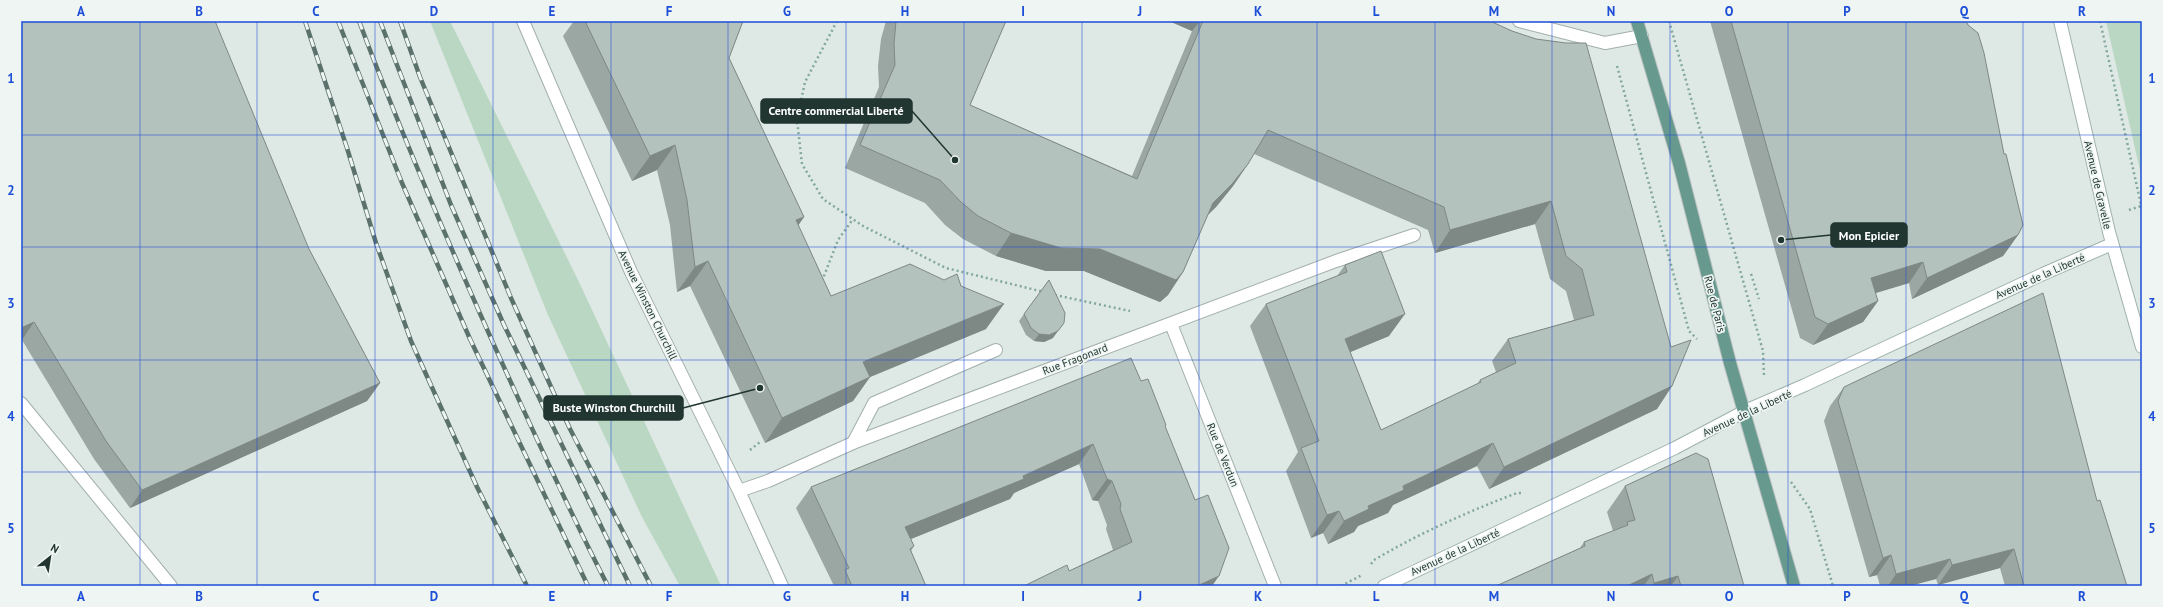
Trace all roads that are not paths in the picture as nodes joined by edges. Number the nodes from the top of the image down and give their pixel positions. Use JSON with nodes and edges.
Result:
{"nodes":[{"id":1,"x":523,"y":21,"type":"edge"},
{"id":2,"x":1519,"y":21,"type":"edge"},
{"id":3,"x":1638,"y":21,"type":"edge"},
{"id":4,"x":2060,"y":21,"type":"edge"},
{"id":5,"x":1642,"y":36,"type":"junction"},
{"id":6,"x":1414,"y":235,"type":"dead end"},
{"id":7,"x":2112,"y":244,"type":"junction"},
{"id":8,"x":1171,"y":324,"type":"junction"},
{"id":9,"x":2142,"y":347,"type":"edge"},
{"id":10,"x":996,"y":350,"type":"dead end"},
{"id":11,"x":21,"y":403,"type":"edge"},
{"id":12,"x":1744,"y":411,"type":"junction"},
{"id":13,"x":853,"y":443,"type":"junction"},
{"id":14,"x":739,"y":491,"type":"junction"},
{"id":15,"x":171,"y":586,"type":"edge"},
{"id":16,"x":782,"y":586,"type":"edge"},
{"id":17,"x":1275,"y":586,"type":"edge"},
{"id":18,"x":1384,"y":586,"type":"edge"},
{"id":19,"x":1794,"y":586,"type":"edge"}],
"edges":[{"from":1,"to":14,"type":"street","name":"Avenue Winston Churchill"},
{"from":2,"to":5,"type":"street"},
{"from":3,"to":5,"type":"main road","name":"Rue de Paris"},
{"from":4,"to":7,"type":"street","name":"Avenue de Gravelle"},
{"from":5,"to":12,"type":"main road","name":"Rue de Paris"},
{"from":6,"to":8,"type":"street","name":"Rue Fragonard"},
{"from":7,"to":9,"type":"street","name":"Avenue de Gravelle"},
{"from":7,"to":12,"type":"street","name":"Avenue de la Liberté"},
{"from":8,"to":13,"type":"street","name":"Rue Fragonard"},
{"from":8,"to":17,"type":"street","name":"Rue de Verdun"},
{"from":10,"to":13,"type":"street"},
{"from":11,"to":15,"type":"street"},
{"from":12,"to":18,"type":"street","name":"Avenue de la Liberté"},
{"from":12,"to":19,"type":"main road","name":"Rue de Paris"},
{"from":13,"to":14,"type":"street","name":"Rue Fragonard"},
{"from":14,"to":16,"type":"street","name":"Avenue Winston Churchill"}]}
